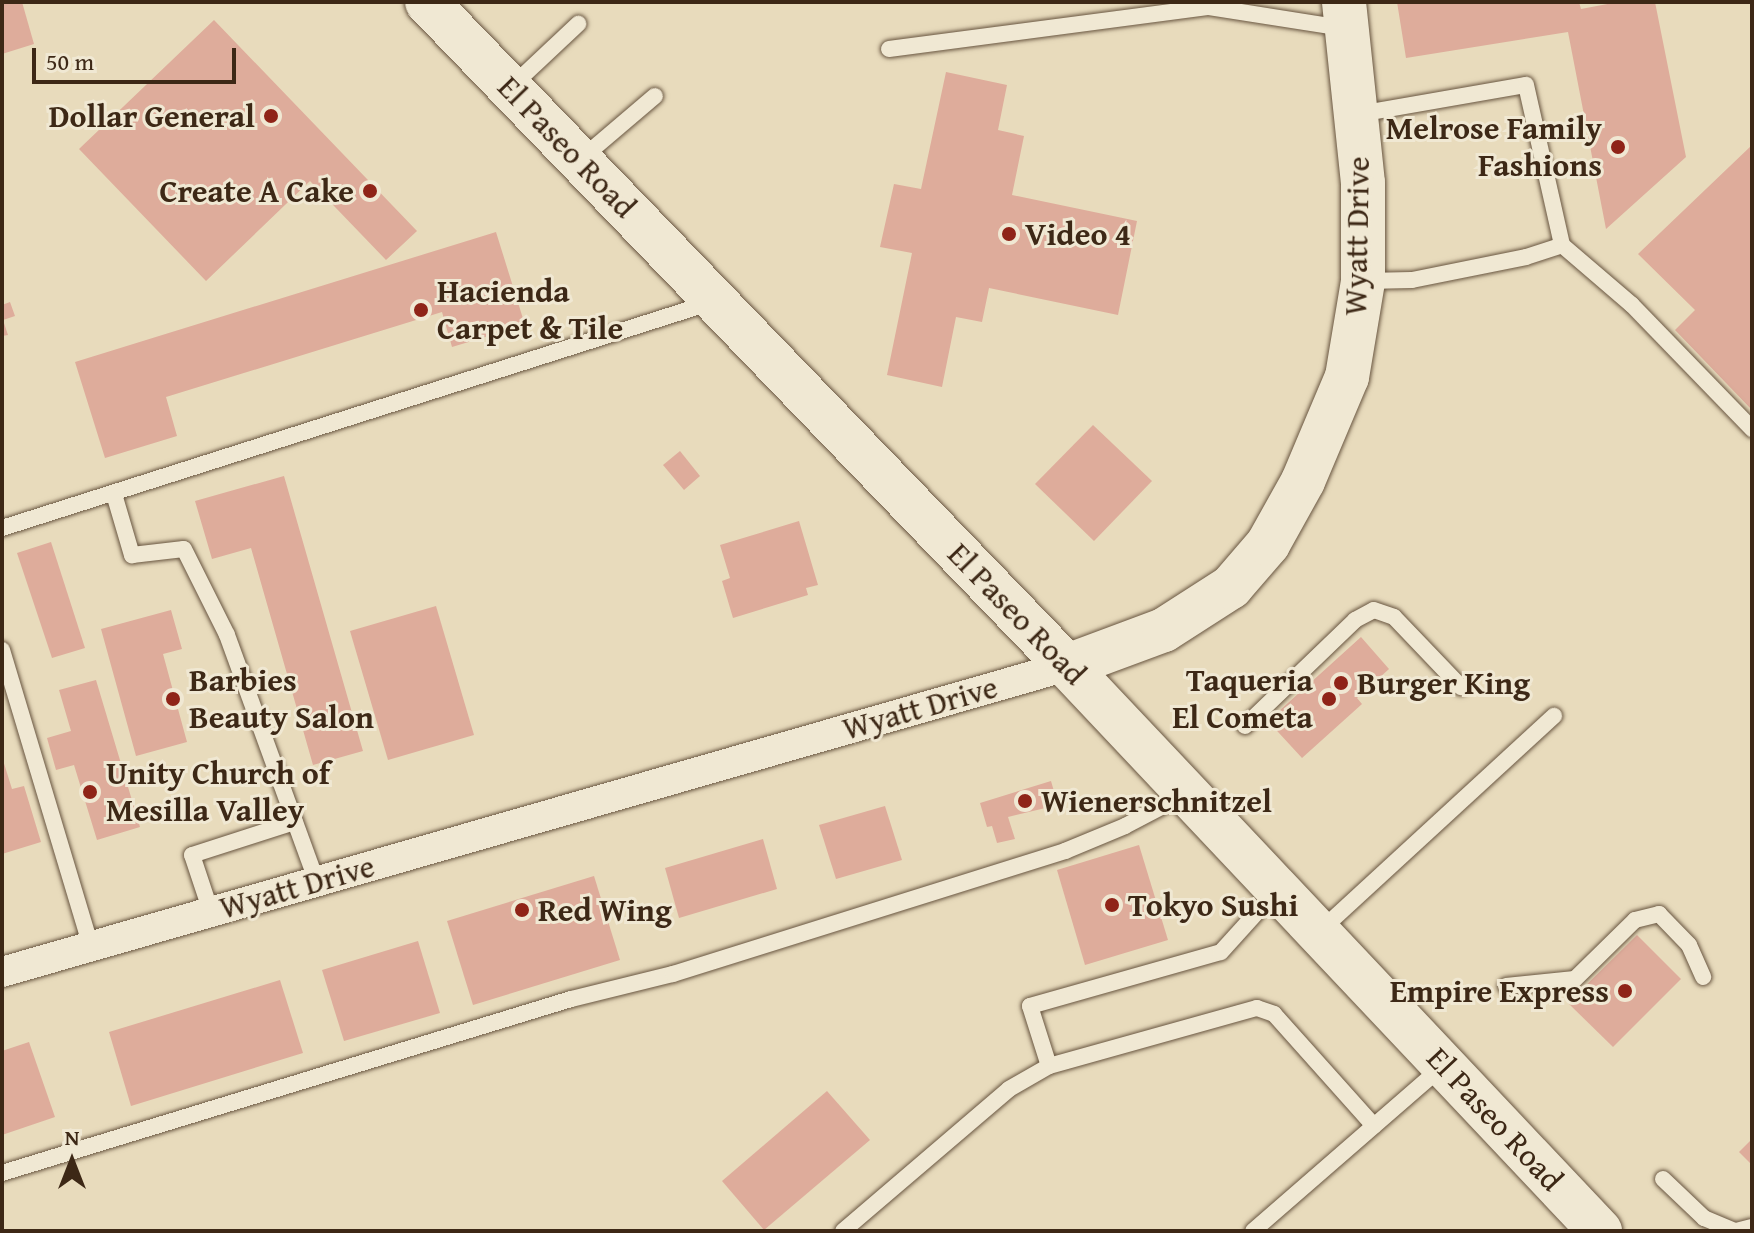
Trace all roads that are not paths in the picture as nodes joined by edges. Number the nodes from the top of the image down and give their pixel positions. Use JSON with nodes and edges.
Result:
{"nodes":[{"id":1,"x":427,"y":2,"type":"edge"},
{"id":2,"x":1346,"y":15,"type":"edge"},
{"id":3,"x":578,"y":24,"type":"dead end"},
{"id":4,"x":889,"y":49,"type":"dead end"},
{"id":5,"x":510,"y":88,"type":"junction"},
{"id":6,"x":655,"y":96,"type":"dead end"},
{"id":7,"x":1357,"y":115,"type":"junction"},
{"id":8,"x":580,"y":160,"type":"junction"},
{"id":9,"x":1562,"y":245,"type":"junction"},
{"id":10,"x":1363,"y":281,"type":"junction"},
{"id":11,"x":715,"y":301,"type":"junction"},
{"id":12,"x":1752,"y":429,"type":"edge"},
{"id":13,"x":114,"y":494,"type":"junction"},
{"id":14,"x":2,"y":528,"type":"edge"},
{"id":15,"x":2,"y":650,"type":"edge"},
{"id":16,"x":1067,"y":666,"type":"junction"},
{"id":17,"x":1461,"y":687,"type":"dead end"},
{"id":18,"x":1554,"y":716,"type":"dead end"},
{"id":19,"x":1245,"y":726,"type":"dead end"},
{"id":20,"x":1188,"y":793,"type":"junction"},
{"id":21,"x":295,"y":822,"type":"junction"},
{"id":22,"x":317,"y":882,"type":"junction"},
{"id":23,"x":1278,"y":889,"type":"junction"},
{"id":24,"x":211,"y":912,"type":"junction"},
{"id":25,"x":1319,"y":933,"type":"junction"},
{"id":26,"x":91,"y":947,"type":"junction"},
{"id":27,"x":4,"y":964,"type":"edge"},
{"id":28,"x":1703,"y":977,"type":"dead end"},
{"id":29,"x":1506,"y":986,"type":"dead end"},
{"id":30,"x":1444,"y":1065,"type":"junction"},
{"id":31,"x":1049,"y":1066,"type":"junction"},
{"id":32,"x":1374,"y":1126,"type":"junction"},
{"id":33,"x":2,"y":1173,"type":"edge"},
{"id":34,"x":1663,"y":1179,"type":"dead end"},
{"id":35,"x":1752,"y":1227,"type":"edge"},
{"id":36,"x":843,"y":1231,"type":"edge"},
{"id":37,"x":1253,"y":1231,"type":"edge"},
{"id":38,"x":1600,"y":1231,"type":"edge"},
{"id":39,"x":1735,"y":1231,"type":"edge"}],
"edges":[{"from":1,"to":5,"type":"main road","name":"El Paseo Road"},
{"from":2,"to":4,"type":"lane"},
{"from":2,"to":7,"type":"main road","name":"Wyatt Drive"},
{"from":3,"to":5,"type":"lane"},
{"from":5,"to":8,"type":"main road","name":"El Paseo Road"},
{"from":6,"to":8,"type":"lane"},
{"from":7,"to":9,"type":"lane"},
{"from":7,"to":10,"type":"main road","name":"Wyatt Drive"},
{"from":8,"to":11,"type":"main road","name":"El Paseo Road"},
{"from":9,"to":10,"type":"lane"},
{"from":9,"to":12,"type":"lane"},
{"from":10,"to":16,"type":"main road","name":"Wyatt Drive"},
{"from":11,"to":13,"type":"lane"},
{"from":11,"to":16,"type":"main road","name":"El Paseo Road"},
{"from":13,"to":14,"type":"lane"},
{"from":13,"to":21,"type":"lane"},
{"from":15,"to":26,"type":"lane"},
{"from":16,"to":20,"type":"main road","name":"El Paseo Road"},
{"from":16,"to":22,"type":"street","name":"Wyatt Drive"},
{"from":17,"to":19,"type":"lane"},
{"from":18,"to":25,"type":"lane"},
{"from":20,"to":23,"type":"main road","name":"El Paseo Road"},
{"from":20,"to":33,"type":"lane"},
{"from":21,"to":22,"type":"lane"},
{"from":21,"to":24,"type":"lane"},
{"from":22,"to":24,"type":"street","name":"Wyatt Drive"},
{"from":23,"to":25,"type":"main road","name":"El Paseo Road"},
{"from":23,"to":31,"type":"lane"},
{"from":24,"to":26,"type":"street","name":"Wyatt Drive"},
{"from":25,"to":30,"type":"main road","name":"El Paseo Road"},
{"from":26,"to":27,"type":"street","name":"Wyatt Drive"},
{"from":28,"to":29,"type":"lane"},
{"from":30,"to":32,"type":"lane"},
{"from":30,"to":38,"type":"main road","name":"El Paseo Road"},
{"from":31,"to":32,"type":"lane"},
{"from":31,"to":36,"type":"lane"},
{"from":32,"to":37,"type":"lane"},
{"from":34,"to":39,"type":"lane"},
{"from":35,"to":39,"type":"lane"}]}
